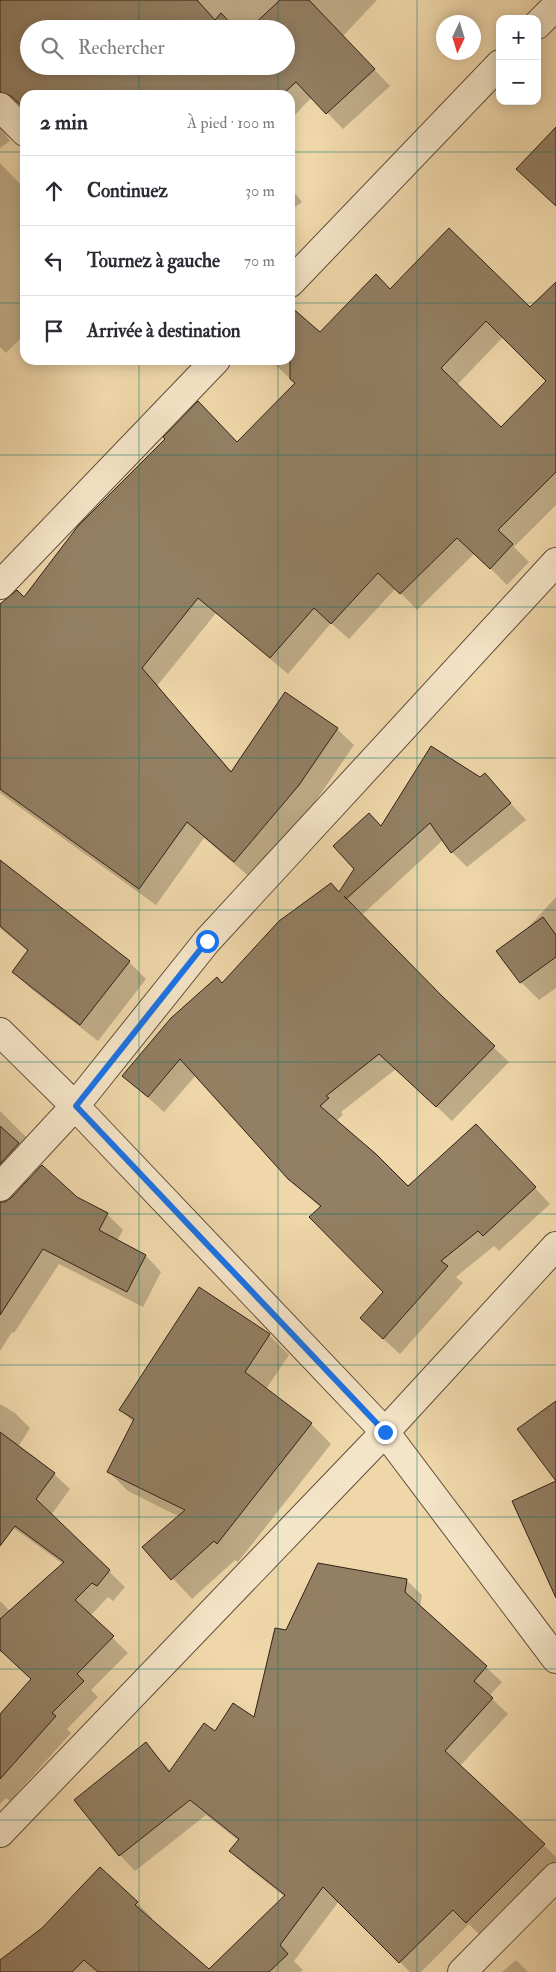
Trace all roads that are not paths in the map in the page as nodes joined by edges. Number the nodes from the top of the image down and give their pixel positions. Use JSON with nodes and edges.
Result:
{"nodes":[{"id":1,"x":556,"y":6,"type":"edge"},
{"id":2,"x":541,"y":21,"type":"edge"},
{"id":3,"x":496,"y":68,"type":"edge"},
{"id":4,"x":0,"y":107,"type":"edge"},
{"id":5,"x":20,"y":127,"type":"edge"},
{"id":6,"x":295,"y":278,"type":"edge"},
{"id":7,"x":211,"y":365,"type":"edge"},
{"id":8,"x":556,"y":562,"type":"edge"},
{"id":9,"x":0,"y":585,"type":"edge"},
{"id":10,"x":0,"y":1032,"type":"edge"},
{"id":11,"x":76,"y":1106,"type":"junction"},
{"id":12,"x":0,"y":1187,"type":"edge"},
{"id":13,"x":556,"y":1246,"type":"edge"},
{"id":14,"x":385,"y":1432,"type":"junction"},
{"id":15,"x":556,"y":1659,"type":"edge"},
{"id":16,"x":0,"y":1833,"type":"edge"},
{"id":17,"x":556,"y":1876,"type":"edge"},
{"id":18,"x":462,"y":1972,"type":"edge"}],
"edges":[{"from":1,"to":2,"type":"street"},
{"from":3,"to":6,"type":"street"},
{"from":4,"to":5,"type":"street"},
{"from":7,"to":9,"type":"street"},
{"from":8,"to":11,"type":"street"},
{"from":10,"to":11,"type":"street"},
{"from":11,"to":12,"type":"street"},
{"from":11,"to":14,"type":"street"},
{"from":13,"to":14,"type":"street"},
{"from":14,"to":15,"type":"street"},
{"from":14,"to":16,"type":"street"},
{"from":17,"to":18,"type":"street"}]}
